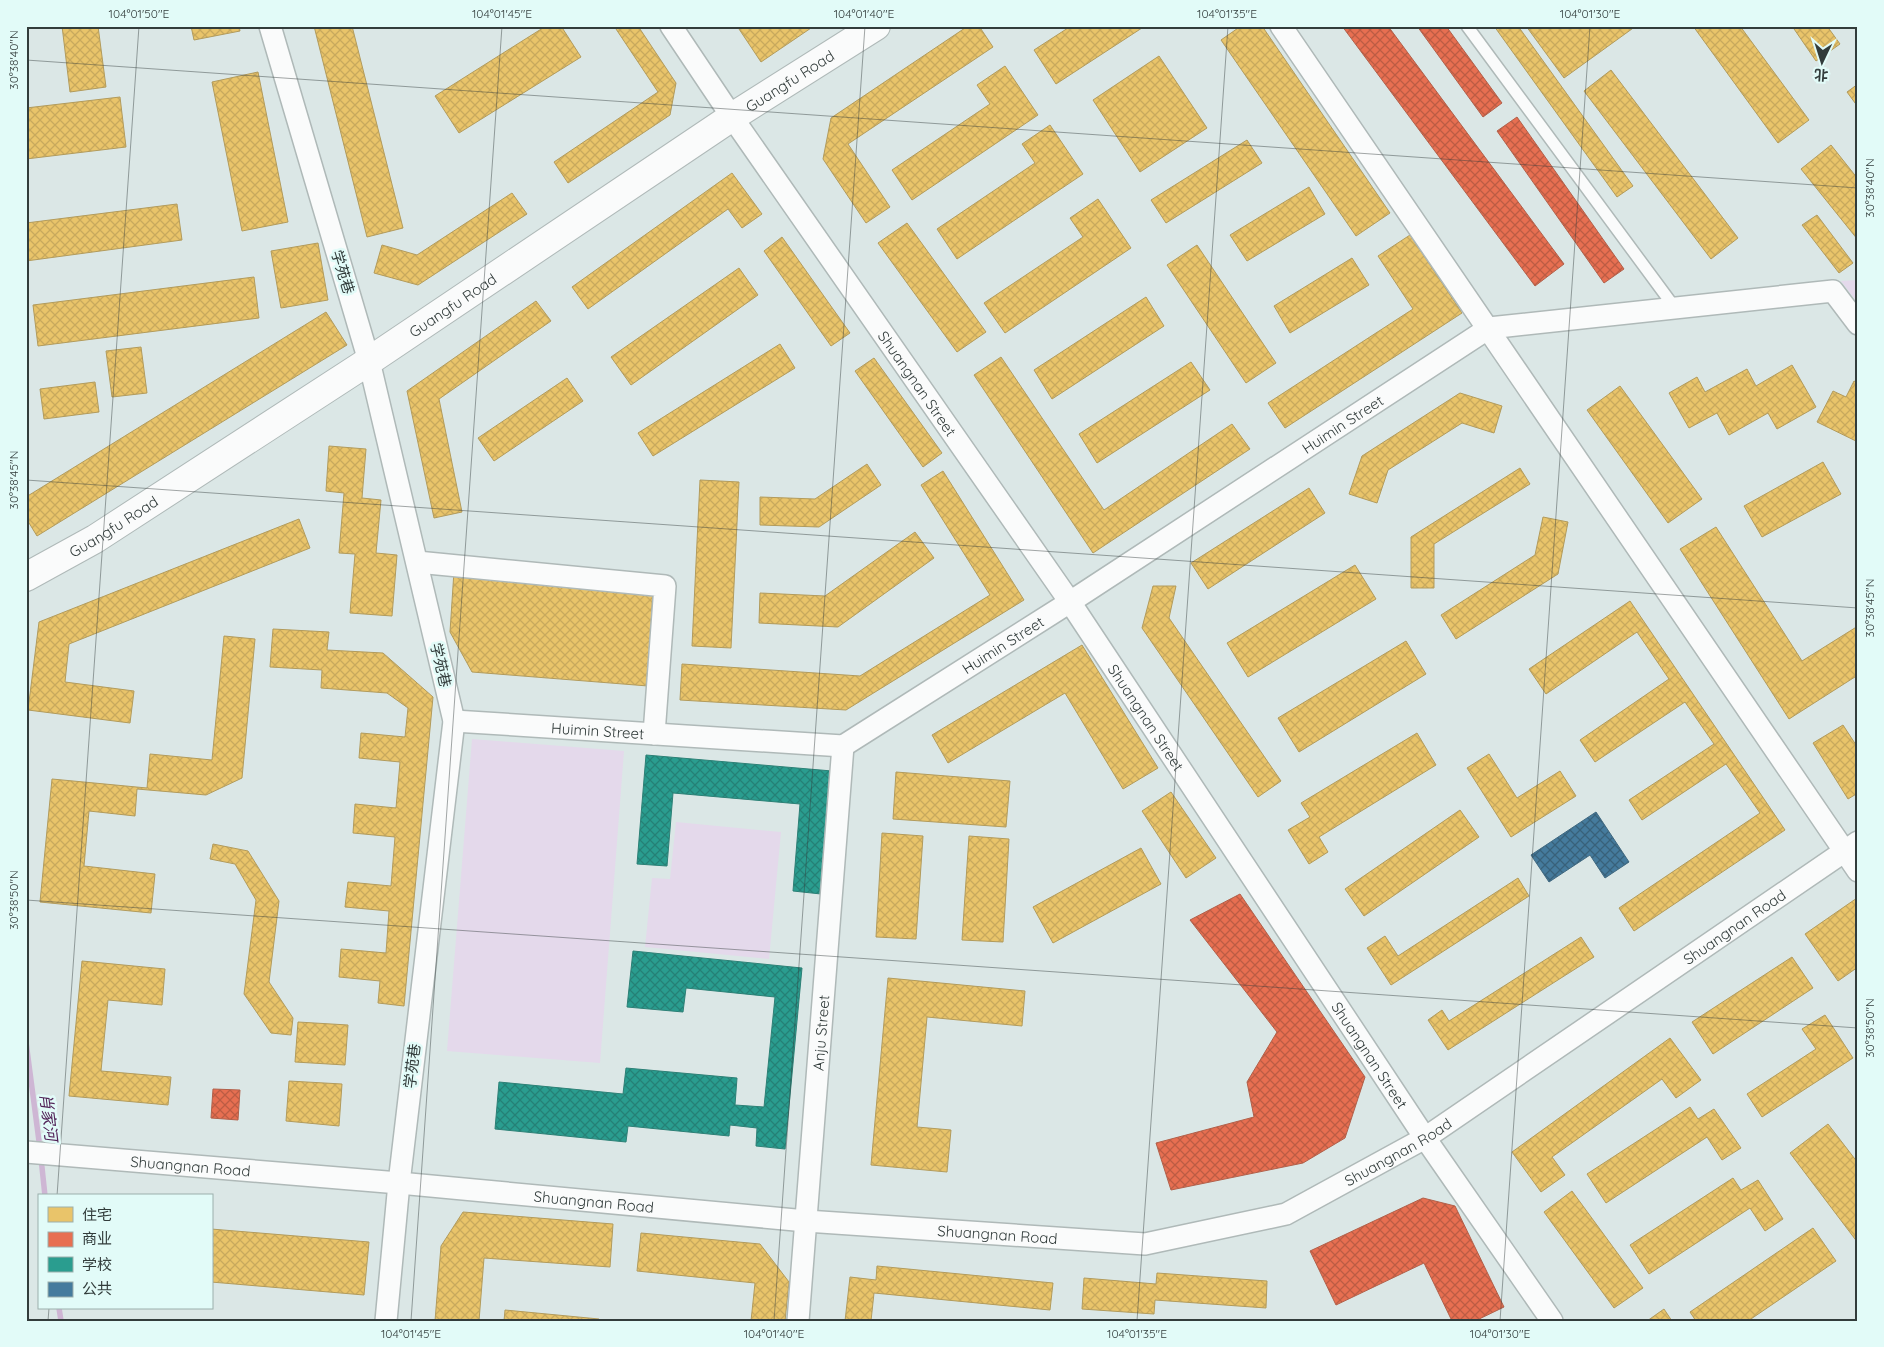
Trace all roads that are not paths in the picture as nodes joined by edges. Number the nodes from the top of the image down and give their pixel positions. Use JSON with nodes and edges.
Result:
{"nodes":[{"id":1,"x":270,"y":26,"type":"edge"},
{"id":2,"x":671,"y":26,"type":"edge"},
{"id":3,"x":876,"y":26,"type":"edge"},
{"id":4,"x":1281,"y":26,"type":"edge"},
{"id":5,"x":1467,"y":26,"type":"edge"},
{"id":6,"x":732,"y":117,"type":"junction"},
{"id":7,"x":1675,"y":308,"type":"junction"},
{"id":8,"x":1858,"y":324,"type":"edge"},
{"id":9,"x":1489,"y":328,"type":"junction"},
{"id":10,"x":370,"y":361,"type":"junction"},
{"id":11,"x":416,"y":562,"type":"junction"},
{"id":12,"x":26,"y":577,"type":"edge"},
{"id":13,"x":1070,"y":602,"type":"junction"},
{"id":14,"x":454,"y":721,"type":"junction"},
{"id":15,"x":654,"y":734,"type":"junction"},
{"id":16,"x":843,"y":746,"type":"junction"},
{"id":17,"x":1851,"y":846,"type":"edge"},
{"id":18,"x":1858,"y":871,"type":"edge"},
{"id":19,"x":1425,"y":1138,"type":"junction"},
{"id":20,"x":26,"y":1152,"type":"edge"},
{"id":21,"x":398,"y":1182,"type":"junction"},
{"id":22,"x":806,"y":1221,"type":"junction"},
{"id":23,"x":386,"y":1321,"type":"edge"},
{"id":24,"x":798,"y":1321,"type":"edge"},
{"id":25,"x":1552,"y":1321,"type":"edge"}],
"edges":[{"from":1,"to":10,"type":"street","name":"学苑巷"},
{"from":2,"to":6,"type":"street","name":"Shuangnan Street"},
{"from":3,"to":6,"type":"street","name":"Guangfu Road"},
{"from":4,"to":9,"type":"street"},
{"from":5,"to":7,"type":"lane"},
{"from":6,"to":10,"type":"street","name":"Guangfu Road"},
{"from":6,"to":13,"type":"street","name":"Shuangnan Street"},
{"from":7,"to":8,"type":"street"},
{"from":7,"to":9,"type":"street"},
{"from":9,"to":13,"type":"street","name":"Huimin Street"},
{"from":9,"to":17,"type":"street"},
{"from":10,"to":11,"type":"street","name":"学苑巷"},
{"from":10,"to":12,"type":"street","name":"Guangfu Road"},
{"from":11,"to":14,"type":"street","name":"学苑巷"},
{"from":11,"to":15,"type":"street"},
{"from":13,"to":16,"type":"street","name":"Huimin Street"},
{"from":13,"to":19,"type":"street","name":"Shuangnan Street"},
{"from":14,"to":15,"type":"street","name":"Huimin Street"},
{"from":14,"to":21,"type":"street","name":"学苑巷"},
{"from":15,"to":16,"type":"street","name":"Huimin Street"},
{"from":16,"to":22,"type":"street","name":"Anju Street"},
{"from":17,"to":18,"type":"street"},
{"from":17,"to":19,"type":"street","name":"Shuangnan Road"},
{"from":19,"to":22,"type":"street","name":"Shuangnan Road"},
{"from":19,"to":25,"type":"street","name":"Shuangnan Street"},
{"from":20,"to":21,"type":"street","name":"Shuangnan Road"},
{"from":21,"to":22,"type":"street","name":"Shuangnan Road"},
{"from":21,"to":23,"type":"street","name":"学苑巷"},
{"from":22,"to":24,"type":"street","name":"Anju Street"}]}
